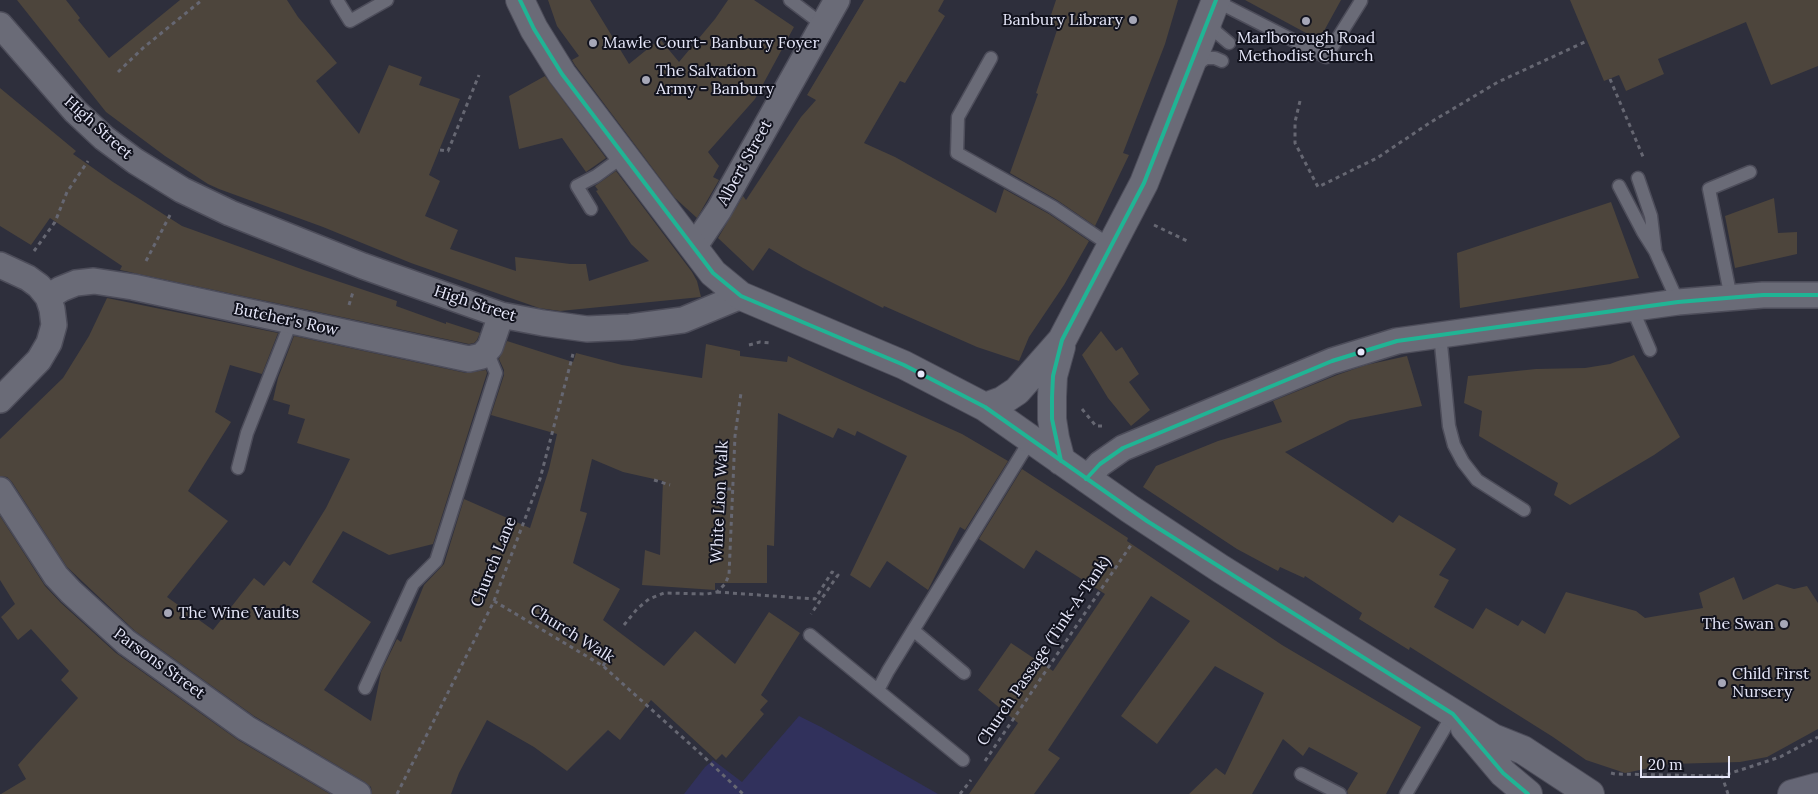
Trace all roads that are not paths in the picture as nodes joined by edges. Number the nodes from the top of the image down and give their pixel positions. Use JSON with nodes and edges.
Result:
{"nodes":[{"id":1,"x":337,"y":0,"type":"edge"},
{"id":2,"x":388,"y":0,"type":"edge"},
{"id":3,"x":520,"y":0,"type":"edge"},
{"id":4,"x":790,"y":0,"type":"edge"},
{"id":5,"x":837,"y":0,"type":"edge"},
{"id":6,"x":1361,"y":1,"type":"edge"},
{"id":7,"x":1214,"y":5,"type":"edge"},
{"id":8,"x":0,"y":25,"type":"edge"},
{"id":9,"x":823,"y":25,"type":"junction"},
{"id":10,"x":1230,"y":43,"type":"dead end"},
{"id":11,"x":991,"y":58,"type":"dead end"},
{"id":12,"x":1222,"y":61,"type":"dead end"},
{"id":13,"x":1186,"y":77,"type":"junction"},
{"id":14,"x":624,"y":155,"type":"junction"},
{"id":15,"x":1750,"y":172,"type":"dead end"},
{"id":16,"x":1638,"y":178,"type":"dead end"},
{"id":17,"x":1619,"y":186,"type":"dead end"},
{"id":18,"x":591,"y":209,"type":"dead end"},
{"id":19,"x":1111,"y":246,"type":"junction"},
{"id":20,"x":694,"y":247,"type":"junction"},
{"id":21,"x":1655,"y":251,"type":"junction"},
{"id":22,"x":8,"y":269,"type":"edge"},
{"id":23,"x":1818,"y":295,"type":"edge"},
{"id":24,"x":48,"y":296,"type":"junction"},
{"id":25,"x":741,"y":296,"type":"junction"},
{"id":26,"x":1731,"y":298,"type":"junction"},
{"id":27,"x":1678,"y":302,"type":"junction"},
{"id":28,"x":1632,"y":308,"type":"junction"},
{"id":29,"x":501,"y":315,"type":"junction"},
{"id":30,"x":291,"y":322,"type":"junction"},
{"id":31,"x":1440,"y":334,"type":"junction"},
{"id":32,"x":1062,"y":340,"type":"junction"},
{"id":33,"x":1650,"y":350,"type":"dead end"},
{"id":34,"x":487,"y":351,"type":"junction"},
{"id":35,"x":0,"y":400,"type":"edge"},
{"id":36,"x":985,"y":407,"type":"junction"},
{"id":37,"x":1031,"y":439,"type":"junction"},
{"id":38,"x":1061,"y":461,"type":"junction"},
{"id":39,"x":238,"y":468,"type":"dead end"},
{"id":40,"x":1086,"y":479,"type":"junction"},
{"id":41,"x":0,"y":490,"type":"edge"},
{"id":42,"x":1524,"y":510,"type":"dead end"},
{"id":43,"x":913,"y":630,"type":"junction"},
{"id":44,"x":810,"y":635,"type":"dead end"},
{"id":45,"x":964,"y":673,"type":"dead end"},
{"id":46,"x":365,"y":688,"type":"dead end"},
{"id":47,"x":878,"y":690,"type":"junction"},
{"id":48,"x":1453,"y":714,"type":"junction"},
{"id":49,"x":963,"y":760,"type":"dead end"},
{"id":50,"x":1301,"y":774,"type":"dead end"},
{"id":51,"x":1818,"y":787,"type":"edge"},
{"id":52,"x":358,"y":794,"type":"edge"},
{"id":53,"x":1340,"y":794,"type":"edge"},
{"id":54,"x":1406,"y":794,"type":"edge"},
{"id":55,"x":1528,"y":794,"type":"edge"},
{"id":56,"x":1590,"y":794,"type":"edge"},
{"id":57,"x":1792,"y":794,"type":"edge"}],
"edges":[{"from":1,"to":2,"type":"lane"},
{"from":3,"to":14,"type":"street"},
{"from":4,"to":9,"type":"lane"},
{"from":5,"to":9,"type":"street","name":"Albert Street"},
{"from":6,"to":7,"type":"lane"},
{"from":7,"to":10,"type":"lane"},
{"from":7,"to":13,"type":"street"},
{"from":8,"to":29,"type":"street","name":"High Street"},
{"from":9,"to":20,"type":"street","name":"Albert Street"},
{"from":11,"to":19,"type":"lane"},
{"from":12,"to":13,"type":"lane"},
{"from":13,"to":19,"type":"street"},
{"from":14,"to":18,"type":"lane"},
{"from":14,"to":20,"type":"street"},
{"from":15,"to":26,"type":"lane"},
{"from":16,"to":21,"type":"lane"},
{"from":17,"to":21,"type":"lane"},
{"from":19,"to":32,"type":"street"},
{"from":20,"to":25,"type":"street"},
{"from":21,"to":27,"type":"lane"},
{"from":22,"to":24,"type":"street"},
{"from":23,"to":26,"type":"street"},
{"from":24,"to":30,"type":"street","name":"Butcher's Row"},
{"from":24,"to":35,"type":"street"},
{"from":25,"to":29,"type":"street","name":"High Street"},
{"from":25,"to":36,"type":"street"},
{"from":26,"to":27,"type":"street"},
{"from":27,"to":28,"type":"street"},
{"from":28,"to":31,"type":"street"},
{"from":28,"to":33,"type":"lane"},
{"from":29,"to":34,"type":"street"},
{"from":30,"to":34,"type":"street","name":"Butcher's Row"},
{"from":30,"to":39,"type":"lane"},
{"from":31,"to":40,"type":"street"},
{"from":31,"to":42,"type":"lane"},
{"from":32,"to":36,"type":"street"},
{"from":32,"to":38,"type":"street"},
{"from":34,"to":46,"type":"lane"},
{"from":36,"to":37,"type":"street"},
{"from":37,"to":38,"type":"street"},
{"from":37,"to":43,"type":"lane"},
{"from":38,"to":40,"type":"street"},
{"from":40,"to":48,"type":"street"},
{"from":41,"to":52,"type":"street","name":"Parsons Street"},
{"from":43,"to":45,"type":"lane"},
{"from":43,"to":47,"type":"lane"},
{"from":44,"to":47,"type":"lane"},
{"from":47,"to":49,"type":"lane"},
{"from":48,"to":54,"type":"lane"},
{"from":48,"to":55,"type":"street"},
{"from":48,"to":56,"type":"street"},
{"from":50,"to":53,"type":"lane"},
{"from":51,"to":57,"type":"main road"}]}
